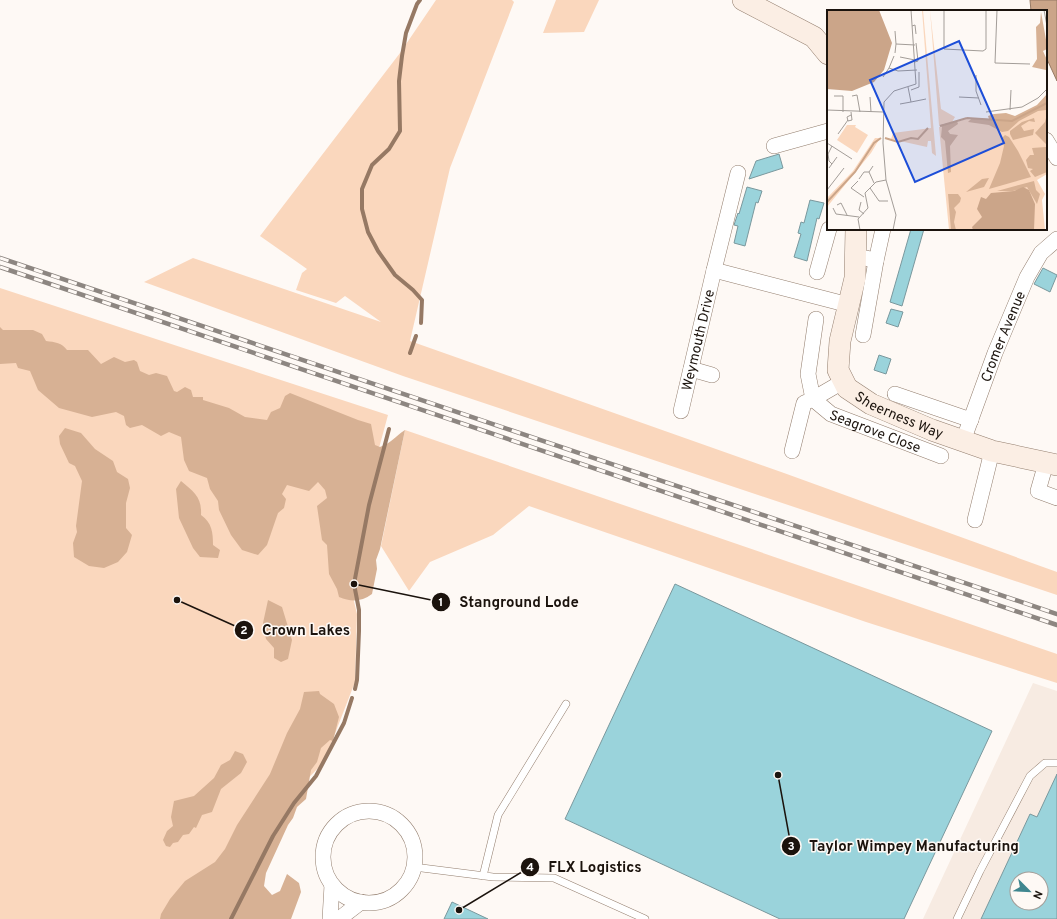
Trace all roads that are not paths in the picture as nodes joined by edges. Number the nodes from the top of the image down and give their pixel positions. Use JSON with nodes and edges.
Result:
{"nodes":[{"id":1,"x":743,"y":0,"type":"edge"},
{"id":2,"x":827,"y":53,"type":"edge"},
{"id":3,"x":827,"y":131,"type":"edge"},
{"id":4,"x":1047,"y":142,"type":"edge"},
{"id":5,"x":774,"y":146,"type":"dead end"},
{"id":6,"x":1057,"y":158,"type":"edge"},
{"id":7,"x":738,"y":173,"type":"dead end"},
{"id":8,"x":829,"y":230,"type":"edge"},
{"id":9,"x":856,"y":230,"type":"edge"},
{"id":10,"x":882,"y":230,"type":"edge"},
{"id":11,"x":1057,"y":239,"type":"edge"},
{"id":12,"x":866,"y":258,"type":"junction"},
{"id":13,"x":714,"y":270,"type":"junction"},
{"id":14,"x":817,"y":272,"type":"dead end"},
{"id":15,"x":849,"y":305,"type":"junction"},
{"id":16,"x":816,"y":319,"type":"dead end"},
{"id":17,"x":863,"y":335,"type":"dead end"},
{"id":18,"x":691,"y":368,"type":"junction"},
{"id":19,"x":712,"y":375,"type":"dead end"},
{"id":20,"x":844,"y":381,"type":"junction"},
{"id":21,"x":895,"y":394,"type":"dead end"},
{"id":22,"x":813,"y":399,"type":"junction"},
{"id":23,"x":680,"y":411,"type":"dead end"},
{"id":24,"x":971,"y":420,"type":"junction"},
{"id":25,"x":963,"y":442,"type":"junction"},
{"id":26,"x":792,"y":451,"type":"dead end"},
{"id":27,"x":992,"y":451,"type":"junction"},
{"id":28,"x":942,"y":456,"type":"dead end"},
{"id":29,"x":1051,"y":464,"type":"edge"},
{"id":30,"x":1057,"y":498,"type":"edge"},
{"id":31,"x":975,"y":520,"type":"dead end"},
{"id":32,"x":566,"y":704,"type":"dead end"},
{"id":33,"x":1057,"y":763,"type":"edge"},
{"id":34,"x":414,"y":867,"type":"junction"},
{"id":35,"x":483,"y":876,"type":"junction"},
{"id":36,"x":332,"y":885,"type":"junction"},
{"id":37,"x":361,"y":902,"type":"junction"},
{"id":38,"x":330,"y":919,"type":"edge"},
{"id":39,"x":339,"y":919,"type":"edge"},
{"id":40,"x":645,"y":919,"type":"edge"},
{"id":41,"x":957,"y":919,"type":"edge"}],
"edges":[{"from":1,"to":2,"type":"street"},
{"from":3,"to":5,"type":"street"},
{"from":4,"to":6,"type":"street"},
{"from":7,"to":13,"type":"street","name":"Weymouth Drive"},
{"from":8,"to":14,"type":"street"},
{"from":9,"to":12,"type":"street","name":"Sheerness Way"},
{"from":10,"to":12,"type":"street","name":"Sheerness Way"},
{"from":11,"to":24,"type":"street","name":"Cromer Avenue"},
{"from":12,"to":15,"type":"street","name":"Sheerness Way"},
{"from":12,"to":17,"type":"street","name":"Sheerness Way"},
{"from":13,"to":15,"type":"street","name":"Weymouth Drive"},
{"from":13,"to":18,"type":"street","name":"Weymouth Drive"},
{"from":15,"to":20,"type":"street","name":"Sheerness Way"},
{"from":16,"to":22,"type":"street"},
{"from":18,"to":19,"type":"street"},
{"from":18,"to":23,"type":"street","name":"Weymouth Drive"},
{"from":20,"to":22,"type":"street","name":"Seagrove Close"},
{"from":20,"to":25,"type":"street","name":"Sheerness Way"},
{"from":21,"to":24,"type":"street","name":"Sheerness Way"},
{"from":22,"to":26,"type":"street","name":"Seagrove Close"},
{"from":22,"to":28,"type":"street","name":"Seagrove Close"},
{"from":24,"to":25,"type":"street","name":"Cromer Avenue"},
{"from":25,"to":27,"type":"street","name":"Sheerness Way"},
{"from":27,"to":29,"type":"street","name":"Sheerness Way"},
{"from":27,"to":31,"type":"street"},
{"from":29,"to":30,"type":"street","name":"Sheerness Way"},
{"from":32,"to":35,"type":"lane"},
{"from":33,"to":41,"type":"lane"},
{"from":34,"to":35,"type":"lane"},
{"from":34,"to":36,"type":"street"},
{"from":34,"to":37,"type":"street"},
{"from":35,"to":40,"type":"lane"},
{"from":36,"to":37,"type":"street"},
{"from":36,"to":38,"type":"street"},
{"from":37,"to":39,"type":"street"}]}
